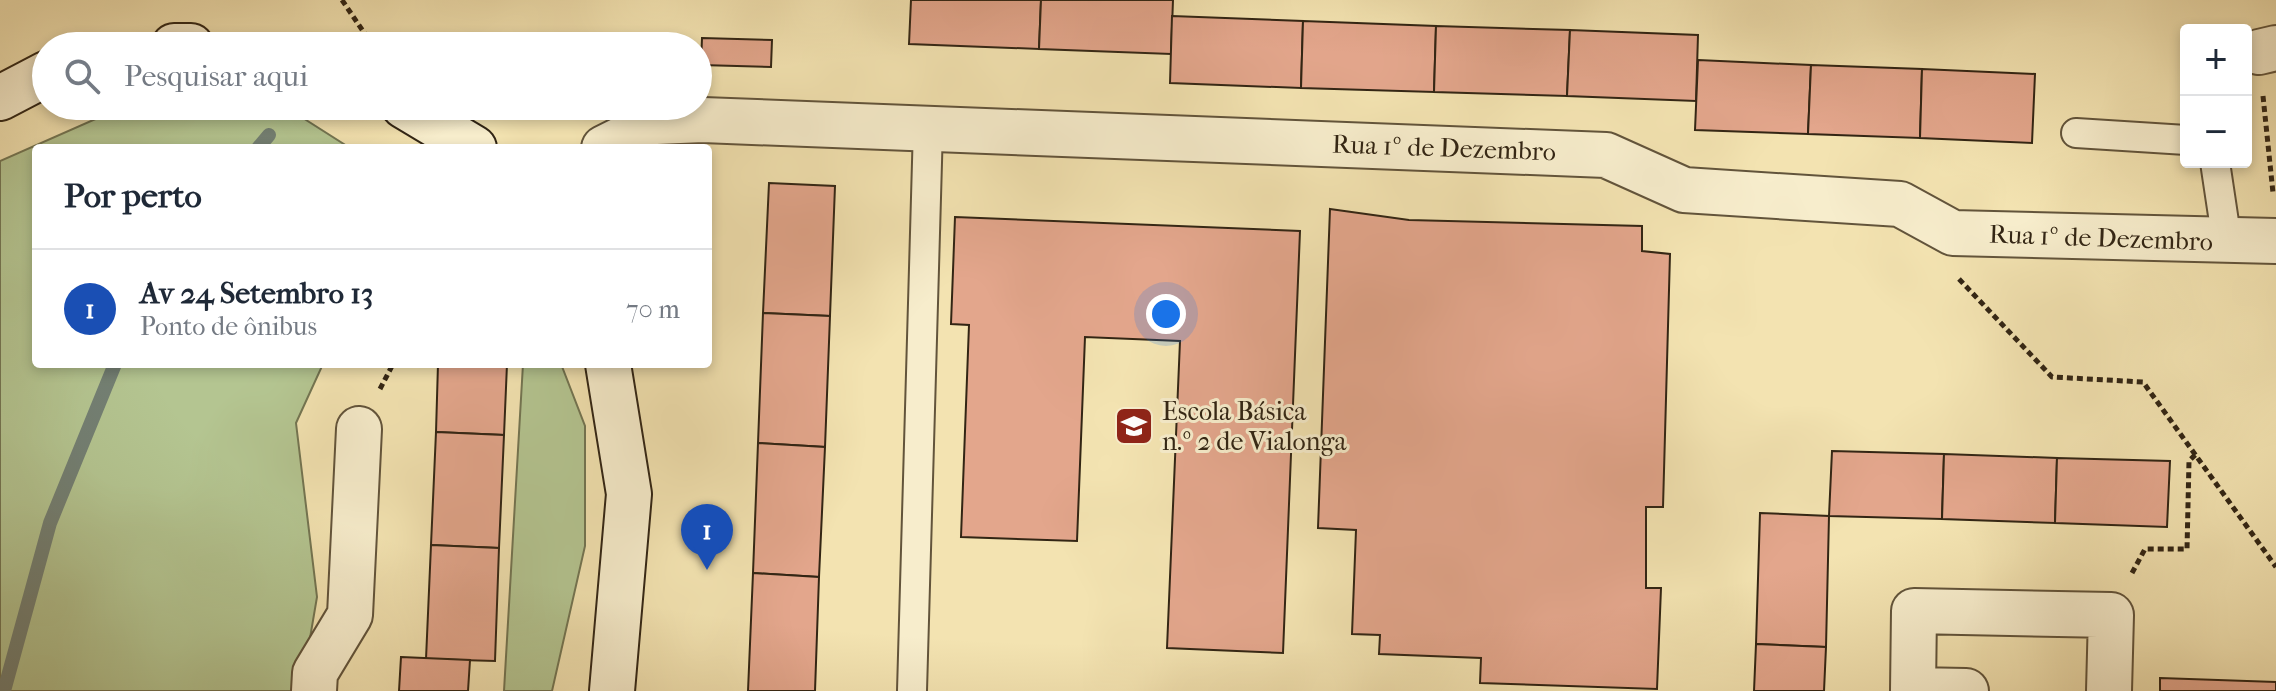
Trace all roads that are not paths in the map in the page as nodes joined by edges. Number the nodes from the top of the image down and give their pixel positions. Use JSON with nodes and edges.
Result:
{"nodes":[{"id":1,"x":32,"y":81,"type":"edge"},
{"id":2,"x":0,"y":98,"type":"edge"},
{"id":3,"x":427,"y":120,"type":"edge"},
{"id":4,"x":703,"y":120,"type":"edge"},
{"id":5,"x":703,"y":120,"type":"edge"},
{"id":6,"x":928,"y":127,"type":"junction"},
{"id":7,"x":2076,"y":133,"type":"dead end"},
{"id":8,"x":2180,"y":140,"type":"edge"},
{"id":9,"x":467,"y":144,"type":"edge"},
{"id":10,"x":612,"y":144,"type":"edge"},
{"id":11,"x":2216,"y":168,"type":"edge"},
{"id":12,"x":2275,"y":222,"type":"edge"},
{"id":13,"x":2227,"y":242,"type":"junction"},
{"id":14,"x":609,"y":368,"type":"edge"},
{"id":15,"x":359,"y":429,"type":"dead end"},
{"id":16,"x":314,"y":691,"type":"edge"},
{"id":17,"x":612,"y":691,"type":"edge"},
{"id":18,"x":912,"y":691,"type":"edge"},
{"id":19,"x":1966,"y":691,"type":"edge"},
{"id":20,"x":2109,"y":691,"type":"edge"}],
"edges":[{"from":1,"to":2,"type":"street"},
{"from":3,"to":9,"type":"street"},
{"from":4,"to":10,"type":"street","name":"Rua 1º de Dezembro"},
{"from":5,"to":6,"type":"street","name":"Rua 1º de Dezembro"},
{"from":6,"to":13,"type":"street","name":"Rua 1º de Dezembro"},
{"from":6,"to":18,"type":"lane"},
{"from":7,"to":8,"type":"lane"},
{"from":11,"to":13,"type":"lane"},
{"from":12,"to":13,"type":"street","name":"Rua 1º de Dezembro"},
{"from":14,"to":17,"type":"street"},
{"from":15,"to":16,"type":"street"},
{"from":19,"to":20,"type":"street"}]}
